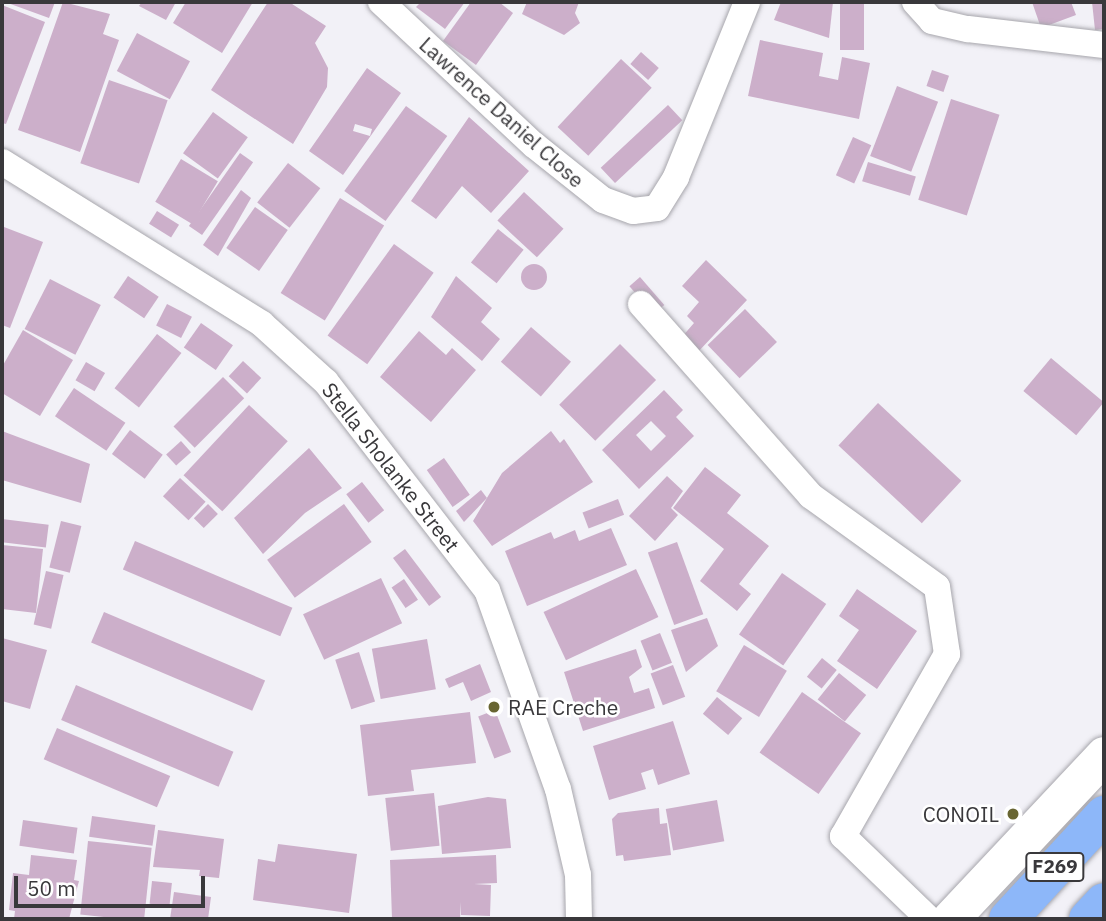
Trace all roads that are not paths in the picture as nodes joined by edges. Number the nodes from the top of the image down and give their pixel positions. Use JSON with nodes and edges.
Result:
{"nodes":[{"id":1,"x":381,"y":2,"type":"edge"},
{"id":2,"x":747,"y":2,"type":"edge"},
{"id":3,"x":915,"y":2,"type":"edge"},
{"id":4,"x":1104,"y":45,"type":"edge"},
{"id":5,"x":2,"y":162,"type":"edge"},
{"id":6,"x":641,"y":304,"type":"dead end"},
{"id":7,"x":1104,"y":755,"type":"edge"},
{"id":8,"x":1104,"y":815,"type":"edge"},
{"id":9,"x":1104,"y":902,"type":"edge"},
{"id":10,"x":579,"y":919,"type":"edge"},
{"id":11,"x":929,"y":919,"type":"edge"},
{"id":12,"x":950,"y":919,"type":"edge"},
{"id":13,"x":1008,"y":919,"type":"edge"},
{"id":14,"x":1088,"y":919,"type":"edge"}],
"edges":[{"from":1,"to":2,"type":"street","name":"Lawrence Daniel Close"},
{"from":3,"to":4,"type":"street"},
{"from":5,"to":10,"type":"street","name":"Stella Sholanke Street"},
{"from":6,"to":11,"type":"street"},
{"from":7,"to":12,"type":"main road"},
{"from":8,"to":13,"type":"highway","number":"F269"},
{"from":9,"to":14,"type":"highway","number":"F269"}]}
